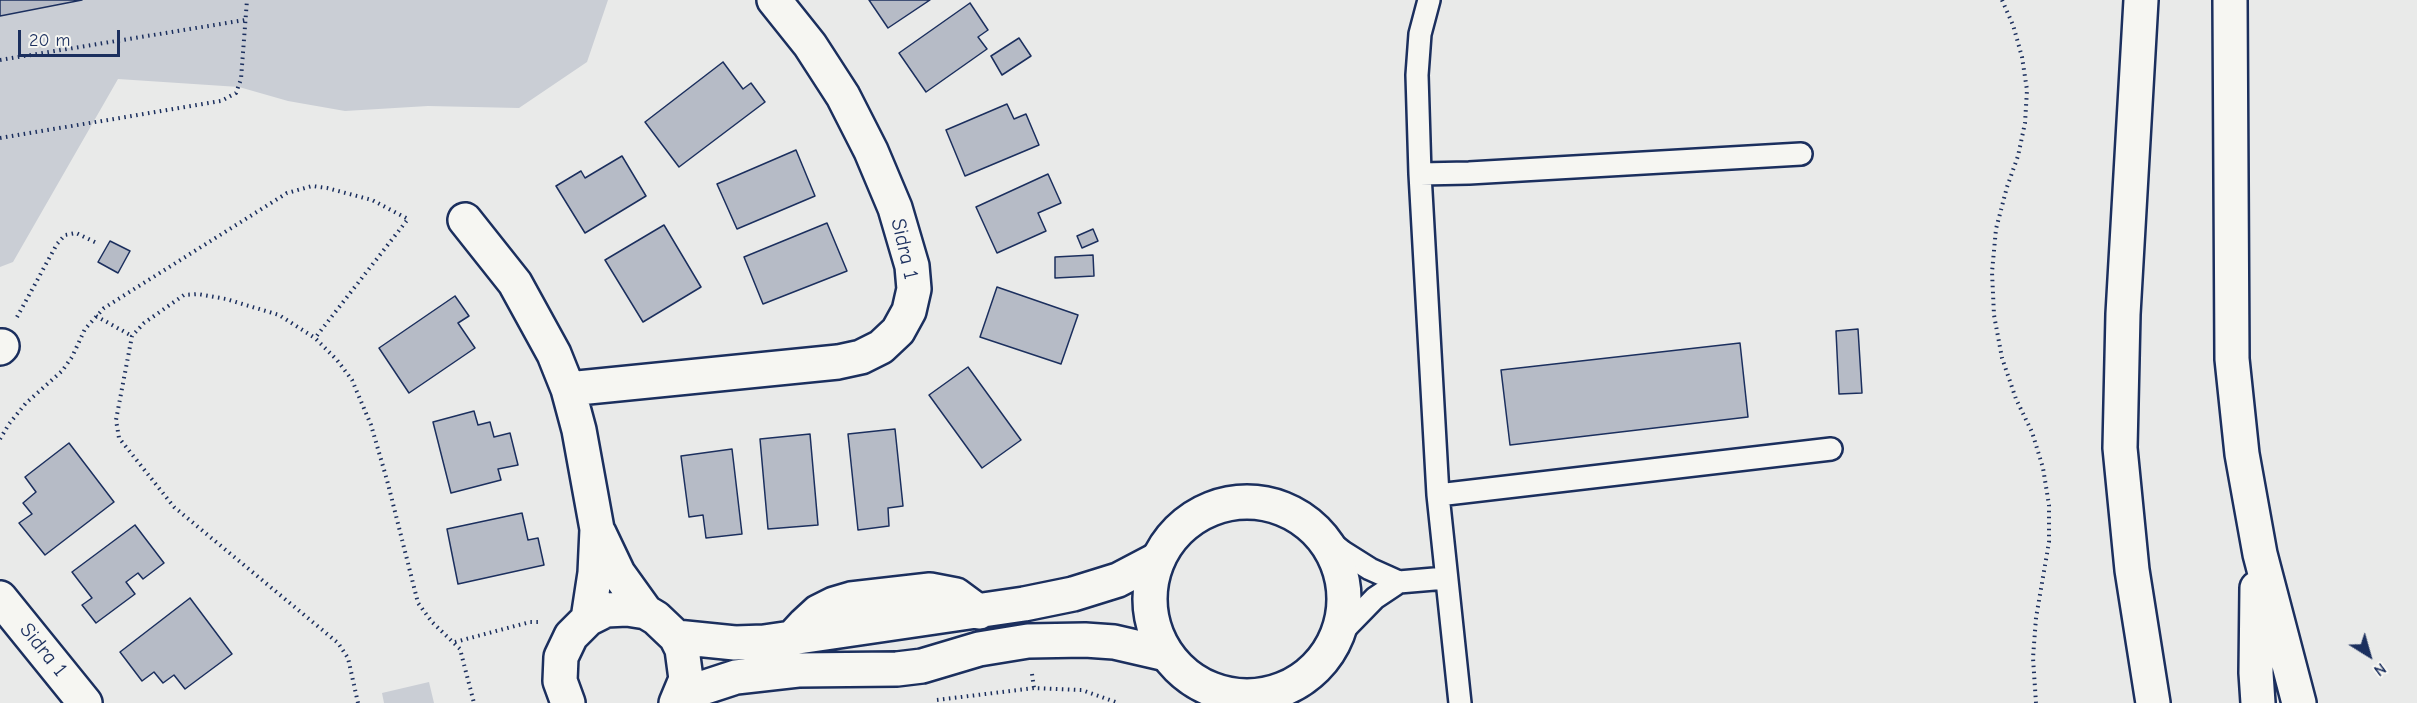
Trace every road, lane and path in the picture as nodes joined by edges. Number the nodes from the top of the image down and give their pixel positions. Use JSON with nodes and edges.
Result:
{"nodes":[{"id":1,"x":247,"y":0,"type":"edge"},
{"id":2,"x":774,"y":0,"type":"edge"},
{"id":3,"x":1429,"y":0,"type":"edge"},
{"id":4,"x":2002,"y":0,"type":"edge"},
{"id":5,"x":2141,"y":0,"type":"edge"},
{"id":6,"x":2230,"y":0,"type":"edge"},
{"id":7,"x":245,"y":20,"type":"junction"},
{"id":8,"x":0,"y":60,"type":"edge"},
{"id":9,"x":0,"y":138,"type":"edge"},
{"id":10,"x":1801,"y":154,"type":"dead end"},
{"id":11,"x":1420,"y":174,"type":"junction"},
{"id":12,"x":465,"y":220,"type":"dead end"},
{"id":13,"x":99,"y":244,"type":"dead end"},
{"id":14,"x":96,"y":316,"type":"junction"},
{"id":15,"x":132,"y":336,"type":"junction"},
{"id":16,"x":315,"y":338,"type":"junction"},
{"id":17,"x":1,"y":347,"type":"edge"},
{"id":18,"x":568,"y":389,"type":"junction"},
{"id":19,"x":0,"y":439,"type":"edge"},
{"id":20,"x":1831,"y":449,"type":"dead end"},
{"id":21,"x":1438,"y":495,"type":"junction"},
{"id":22,"x":597,"y":529,"type":"junction"},
{"id":23,"x":1319,"y":533,"type":"junction"},
{"id":24,"x":2260,"y":554,"type":"junction"},
{"id":25,"x":1158,"y":559,"type":"junction"},
{"id":26,"x":1446,"y":578,"type":"junction"},
{"id":27,"x":1399,"y":582,"type":"junction"},
{"id":28,"x":0,"y":598,"type":"edge"},
{"id":29,"x":646,"y":612,"type":"junction"},
{"id":30,"x":580,"y":627,"type":"junction"},
{"id":31,"x":676,"y":637,"type":"junction"},
{"id":32,"x":455,"y":642,"type":"junction"},
{"id":33,"x":1327,"y":651,"type":"junction"},
{"id":34,"x":1166,"y":654,"type":"junction"},
{"id":35,"x":1034,"y":688,"type":"dead end"},
{"id":36,"x":1213,"y":696,"type":"edge"},
{"id":37,"x":678,"y":699,"type":"edge"},
{"id":38,"x":930,"y":700,"type":"dead end"},
{"id":39,"x":85,"y":703,"type":"edge"},
{"id":40,"x":358,"y":703,"type":"edge"},
{"id":41,"x":474,"y":703,"type":"edge"},
{"id":42,"x":568,"y":703,"type":"edge"},
{"id":43,"x":1310,"y":703,"type":"edge"},
{"id":44,"x":1460,"y":703,"type":"edge"},
{"id":45,"x":2036,"y":703,"type":"edge"},
{"id":46,"x":2153,"y":703,"type":"edge"},
{"id":47,"x":2258,"y":703,"type":"edge"},
{"id":48,"x":2299,"y":703,"type":"edge"}],
"edges":[{"from":1,"to":7,"type":"path"},
{"from":2,"to":18,"type":"street","name":"Sidra 1"},
{"from":3,"to":11,"type":"lane"},
{"from":4,"to":45,"type":"path"},
{"from":5,"to":46,"type":"street"},
{"from":6,"to":24,"type":"street"},
{"from":7,"to":8,"type":"path"},
{"from":7,"to":9,"type":"path"},
{"from":10,"to":11,"type":"lane"},
{"from":11,"to":21,"type":"lane"},
{"from":12,"to":18,"type":"street"},
{"from":13,"to":17,"type":"path"},
{"from":14,"to":15,"type":"path"},
{"from":14,"to":16,"type":"path"},
{"from":14,"to":19,"type":"path"},
{"from":15,"to":16,"type":"path"},
{"from":15,"to":40,"type":"path"},
{"from":16,"to":32,"type":"path"},
{"from":18,"to":22,"type":"street"},
{"from":20,"to":21,"type":"lane"},
{"from":21,"to":26,"type":"lane"},
{"from":22,"to":29,"type":"street"},
{"from":22,"to":30,"type":"street"},
{"from":23,"to":25,"type":"street"},
{"from":23,"to":27,"type":"lane"},
{"from":23,"to":33,"type":"street"},
{"from":24,"to":47,"type":"street"},
{"from":24,"to":48,"type":"street"},
{"from":25,"to":31,"type":"street"},
{"from":25,"to":34,"type":"street"},
{"from":26,"to":27,"type":"lane"},
{"from":26,"to":44,"type":"lane"},
{"from":27,"to":33,"type":"lane"},
{"from":28,"to":39,"type":"street","name":"Sidra 1"},
{"from":29,"to":30,"type":"street"},
{"from":29,"to":31,"type":"street"},
{"from":30,"to":32,"type":"path"},
{"from":30,"to":42,"type":"street"},
{"from":31,"to":37,"type":"street"},
{"from":32,"to":41,"type":"path"},
{"from":33,"to":36,"type":"street"},
{"from":33,"to":43,"type":"street"},
{"from":34,"to":36,"type":"street"},
{"from":34,"to":37,"type":"street"},
{"from":35,"to":38,"type":"path"}]}
